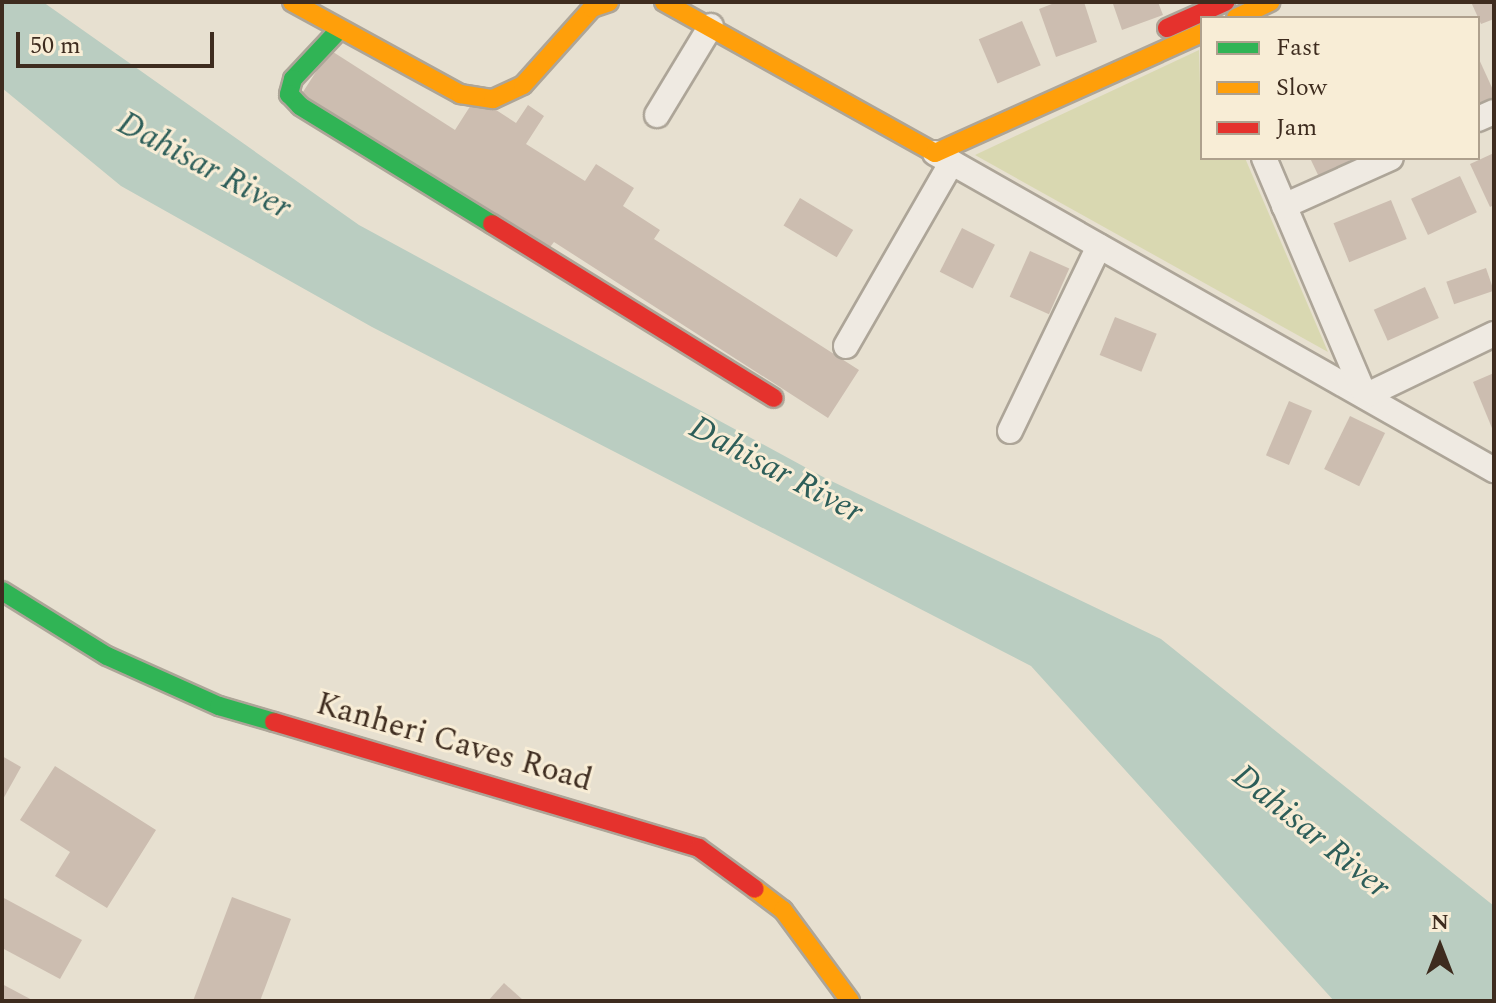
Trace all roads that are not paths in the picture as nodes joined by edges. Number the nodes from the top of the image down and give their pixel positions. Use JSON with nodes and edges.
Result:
{"nodes":[{"id":1,"x":292,"y":2,"type":"edge"},
{"id":2,"x":609,"y":2,"type":"edge"},
{"id":3,"x":664,"y":2,"type":"edge"},
{"id":4,"x":1225,"y":2,"type":"edge"},
{"id":5,"x":1271,"y":2,"type":"edge"},
{"id":6,"x":1208,"y":16,"type":"edge"},
{"id":7,"x":1240,"y":16,"type":"edge"},
{"id":8,"x":1200,"y":22,"type":"edge"},
{"id":9,"x":711,"y":26,"type":"junction"},
{"id":10,"x":339,"y":30,"type":"junction"},
{"id":11,"x":657,"y":115,"type":"dead end"},
{"id":12,"x":936,"y":153,"type":"junction"},
{"id":13,"x":1265,"y":160,"type":"edge"},
{"id":14,"x":1387,"y":160,"type":"edge"},
{"id":15,"x":1284,"y":206,"type":"junction"},
{"id":16,"x":1099,"y":246,"type":"junction"},
{"id":17,"x":1494,"y":334,"type":"edge"},
{"id":18,"x":846,"y":346,"type":"dead end"},
{"id":19,"x":1365,"y":396,"type":"junction"},
{"id":20,"x":774,"y":398,"type":"dead end"},
{"id":21,"x":1010,"y":431,"type":"dead end"},
{"id":22,"x":1494,"y":470,"type":"edge"},
{"id":23,"x":2,"y":591,"type":"edge"},
{"id":24,"x":850,"y":1001,"type":"edge"}],
"edges":[{"from":1,"to":10,"type":"street"},
{"from":2,"to":10,"type":"street"},
{"from":3,"to":9,"type":"street"},
{"from":4,"to":6,"type":"street"},
{"from":5,"to":7,"type":"street"},
{"from":8,"to":12,"type":"street"},
{"from":9,"to":11,"type":"street"},
{"from":9,"to":12,"type":"street"},
{"from":10,"to":20,"type":"street"},
{"from":12,"to":16,"type":"street"},
{"from":12,"to":18,"type":"street"},
{"from":13,"to":15,"type":"street"},
{"from":14,"to":15,"type":"street"},
{"from":15,"to":19,"type":"street"},
{"from":16,"to":19,"type":"street"},
{"from":16,"to":21,"type":"street"},
{"from":17,"to":19,"type":"street"},
{"from":19,"to":22,"type":"street"},
{"from":23,"to":24,"type":"street","name":"Kanheri Caves Road"}]}
